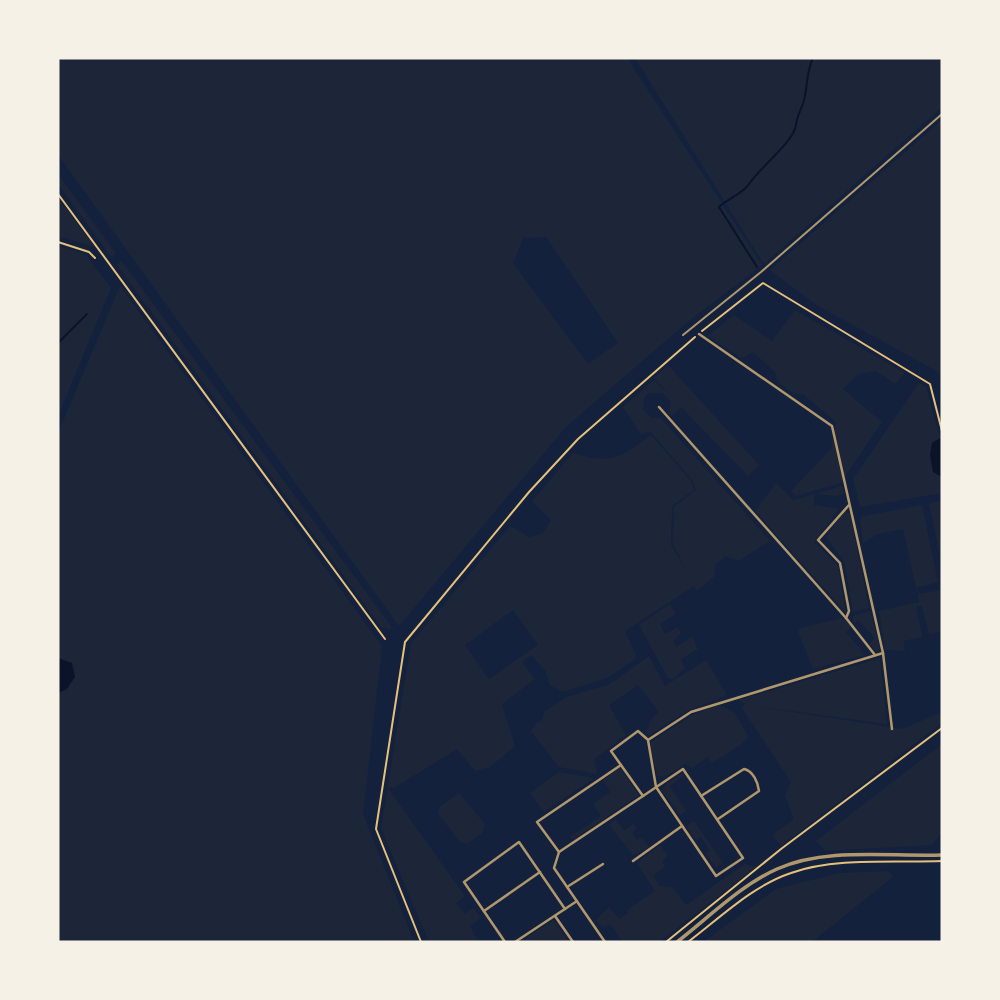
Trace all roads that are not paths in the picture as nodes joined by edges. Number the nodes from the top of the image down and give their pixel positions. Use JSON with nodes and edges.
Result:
{"nodes":[{"id":1,"x":942,"y":114,"type":"edge"},
{"id":2,"x":699,"y":334,"type":"road end"},
{"id":3,"x":683,"y":335,"type":"dead end"},
{"id":4,"x":659,"y":407,"type":"dead end"},
{"id":5,"x":851,"y":504,"type":"junction"},
{"id":6,"x":846,"y":618,"type":"junction"},
{"id":7,"x":883,"y":653,"type":"junction"},
{"id":8,"x":875,"y":655,"type":"junction"},
{"id":9,"x":892,"y":729,"type":"dead end"},
{"id":10,"x":648,"y":740,"type":"junction"},
{"id":11,"x":621,"y":765,"type":"junction"},
{"id":12,"x":656,"y":787,"type":"junction"},
{"id":13,"x":643,"y":796,"type":"junction"},
{"id":14,"x":701,"y":796,"type":"junction"},
{"id":15,"x":717,"y":820,"type":"junction"},
{"id":16,"x":682,"y":826,"type":"junction"},
{"id":17,"x":559,"y":852,"type":"junction"},
{"id":18,"x":942,"y":855,"type":"edge"},
{"id":19,"x":633,"y":861,"type":"dead end"},
{"id":20,"x":603,"y":864,"type":"dead end"},
{"id":21,"x":540,"y":873,"type":"junction"},
{"id":22,"x":568,"y":887,"type":"junction"},
{"id":23,"x":577,"y":901,"type":"junction"},
{"id":24,"x":565,"y":909,"type":"junction"},
{"id":25,"x":484,"y":911,"type":"junction"},
{"id":26,"x":555,"y":916,"type":"junction"},
{"id":27,"x":523,"y":937,"type":"junction"},
{"id":28,"x":505,"y":942,"type":"edge"},
{"id":29,"x":515,"y":942,"type":"edge"},
{"id":30,"x":526,"y":942,"type":"edge"},
{"id":31,"x":573,"y":942,"type":"edge"},
{"id":32,"x":605,"y":942,"type":"edge"},
{"id":33,"x":677,"y":942,"type":"edge"}],
"edges":[{"from":1,"to":3,"type":"lane"},
{"from":2,"to":5,"type":"street"},
{"from":4,"to":6,"type":"street"},
{"from":5,"to":6,"type":"street"},
{"from":5,"to":7,"type":"street"},
{"from":6,"to":8,"type":"street"},
{"from":7,"to":8,"type":"street"},
{"from":7,"to":9,"type":"street"},
{"from":8,"to":10,"type":"street"},
{"from":10,"to":11,"type":"street"},
{"from":10,"to":12,"type":"street"},
{"from":11,"to":13,"type":"street"},
{"from":11,"to":17,"type":"street"},
{"from":12,"to":13,"type":"street"},
{"from":12,"to":14,"type":"street"},
{"from":12,"to":16,"type":"street"},
{"from":13,"to":17,"type":"street"},
{"from":14,"to":15,"type":"street"},
{"from":14,"to":15,"type":"street"},
{"from":15,"to":16,"type":"street"},
{"from":16,"to":19,"type":"street"},
{"from":17,"to":22,"type":"street"},
{"from":18,"to":33,"type":"street"},
{"from":20,"to":22,"type":"street"},
{"from":21,"to":24,"type":"street"},
{"from":21,"to":25,"type":"street"},
{"from":21,"to":25,"type":"street"},
{"from":22,"to":23,"type":"street"},
{"from":23,"to":24,"type":"street"},
{"from":23,"to":32,"type":"street"},
{"from":24,"to":26,"type":"street"},
{"from":25,"to":28,"type":"street"},
{"from":26,"to":27,"type":"street"},
{"from":26,"to":31,"type":"street"},
{"from":27,"to":29,"type":"street"},
{"from":27,"to":30,"type":"street"}]}
